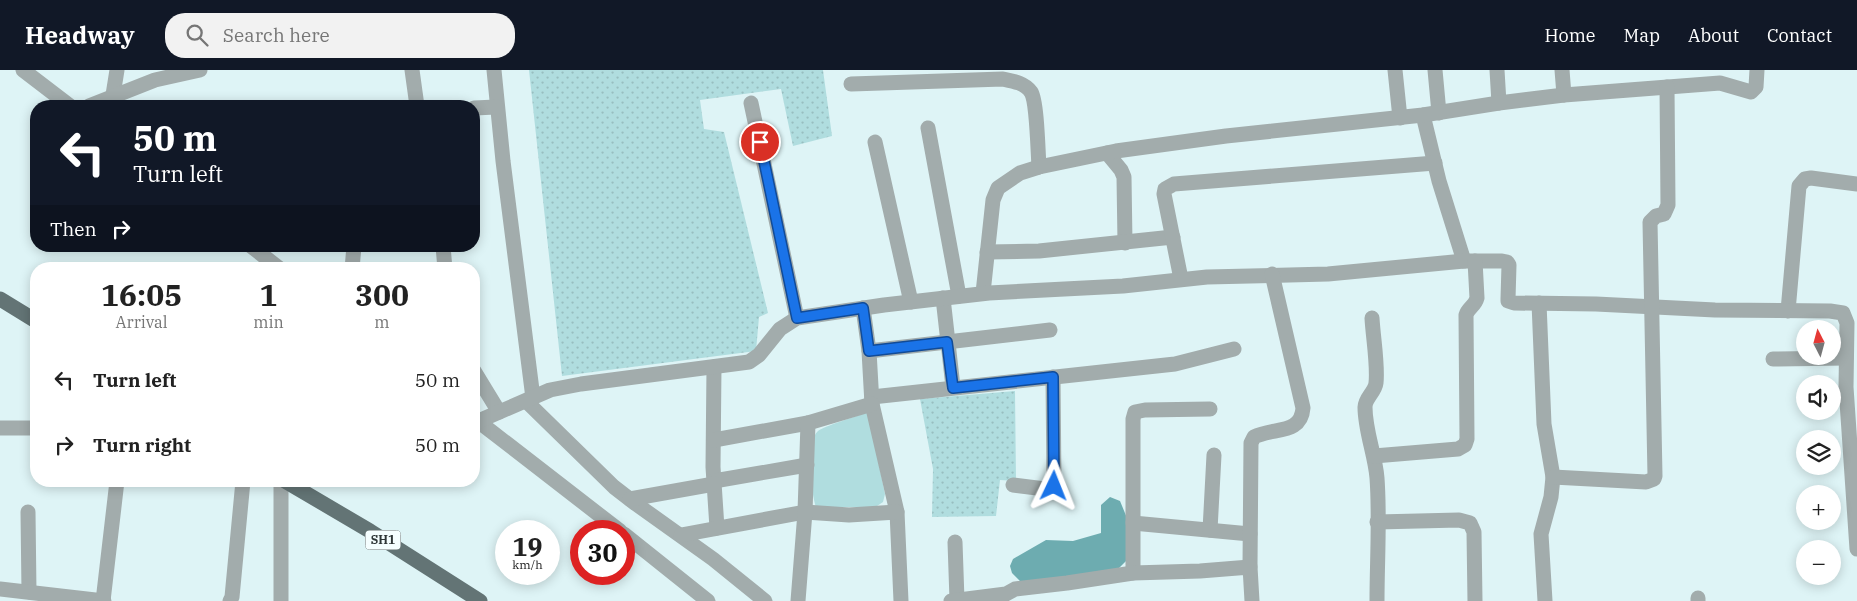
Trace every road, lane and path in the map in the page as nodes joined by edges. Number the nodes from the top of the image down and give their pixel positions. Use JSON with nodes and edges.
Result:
{"nodes":[{"id":1,"x":23,"y":70,"type":"edge"},
{"id":2,"x":117,"y":70,"type":"edge"},
{"id":3,"x":200,"y":70,"type":"edge"},
{"id":4,"x":412,"y":70,"type":"edge"},
{"id":5,"x":494,"y":70,"type":"edge"},
{"id":6,"x":1396,"y":70,"type":"edge"},
{"id":7,"x":1435,"y":70,"type":"edge"},
{"id":8,"x":1497,"y":70,"type":"edge"},
{"id":9,"x":1562,"y":70,"type":"edge"},
{"id":10,"x":1757,"y":70,"type":"edge"},
{"id":11,"x":1023,"y":77,"type":"edge"},
{"id":12,"x":851,"y":84,"type":"dead end"},
{"id":13,"x":1667,"y":87,"type":"junction"},
{"id":14,"x":113,"y":95,"type":"junction"},
{"id":15,"x":1564,"y":95,"type":"junction"},
{"id":16,"x":62,"y":100,"type":"edge"},
{"id":17,"x":102,"y":100,"type":"edge"},
{"id":18,"x":415,"y":100,"type":"edge"},
{"id":19,"x":752,"y":103,"type":"dead end"},
{"id":20,"x":1499,"y":103,"type":"junction"},
{"id":21,"x":496,"y":107,"type":"junction"},
{"id":22,"x":480,"y":108,"type":"edge"},
{"id":23,"x":1439,"y":112,"type":"junction"},
{"id":24,"x":1423,"y":115,"type":"junction"},
{"id":25,"x":1400,"y":118,"type":"junction"},
{"id":26,"x":928,"y":128,"type":"dead end"},
{"id":27,"x":875,"y":142,"type":"dead end"},
{"id":28,"x":1107,"y":153,"type":"junction"},
{"id":29,"x":1435,"y":163,"type":"junction"},
{"id":30,"x":1038,"y":167,"type":"junction"},
{"id":31,"x":1857,"y":184,"type":"edge"},
{"id":32,"x":1172,"y":237,"type":"junction"},
{"id":33,"x":1125,"y":242,"type":"junction"},
{"id":34,"x":259,"y":252,"type":"edge"},
{"id":35,"x":987,"y":252,"type":"junction"},
{"id":36,"x":1469,"y":261,"type":"junction"},
{"id":37,"x":271,"y":262,"type":"edge"},
{"id":38,"x":1272,"y":274,"type":"junction"},
{"id":39,"x":1181,"y":279,"type":"junction"},
{"id":40,"x":983,"y":293,"type":"junction"},
{"id":41,"x":959,"y":296,"type":"junction"},
{"id":42,"x":943,"y":298,"type":"junction"},
{"id":43,"x":0,"y":299,"type":"edge"},
{"id":44,"x":911,"y":302,"type":"junction"},
{"id":45,"x":1539,"y":303,"type":"junction"},
{"id":46,"x":863,"y":308,"type":"junction"},
{"id":47,"x":1653,"y":308,"type":"junction"},
{"id":48,"x":1788,"y":311,"type":"junction"},
{"id":49,"x":30,"y":317,"type":"edge"},
{"id":50,"x":797,"y":318,"type":"junction"},
{"id":51,"x":1372,"y":318,"type":"dead end"},
{"id":52,"x":1050,"y":330,"type":"dead end"},
{"id":53,"x":947,"y":342,"type":"junction"},
{"id":54,"x":1234,"y":349,"type":"dead end"},
{"id":55,"x":869,"y":351,"type":"junction"},
{"id":56,"x":1846,"y":358,"type":"junction"},
{"id":57,"x":1773,"y":359,"type":"dead end"},
{"id":58,"x":714,"y":367,"type":"junction"},
{"id":59,"x":1053,"y":377,"type":"junction"},
{"id":60,"x":480,"y":381,"type":"edge"},
{"id":61,"x":953,"y":388,"type":"junction"},
{"id":62,"x":529,"y":399,"type":"junction"},
{"id":63,"x":872,"y":401,"type":"junction"},
{"id":64,"x":1210,"y":409,"type":"dead end"},
{"id":65,"x":499,"y":412,"type":"junction"},
{"id":66,"x":480,"y":418,"type":"edge"},
{"id":67,"x":808,"y":423,"type":"junction"},
{"id":68,"x":480,"y":424,"type":"edge"},
{"id":69,"x":0,"y":428,"type":"edge"},
{"id":70,"x":30,"y":428,"type":"edge"},
{"id":71,"x":714,"y":440,"type":"junction"},
{"id":72,"x":1214,"y":456,"type":"dead end"},
{"id":73,"x":1374,"y":456,"type":"junction"},
{"id":74,"x":806,"y":465,"type":"junction"},
{"id":75,"x":1553,"y":477,"type":"junction"},
{"id":76,"x":714,"y":483,"type":"junction"},
{"id":77,"x":1014,"y":485,"type":"dead end"},
{"id":78,"x":116,"y":487,"type":"edge"},
{"id":79,"x":243,"y":487,"type":"edge"},
{"id":80,"x":283,"y":487,"type":"edge"},
{"id":81,"x":293,"y":487,"type":"edge"},
{"id":82,"x":630,"y":499,"type":"junction"},
{"id":83,"x":28,"y":512,"type":"dead end"},
{"id":84,"x":805,"y":512,"type":"junction"},
{"id":85,"x":897,"y":512,"type":"junction"},
{"id":86,"x":606,"y":520,"type":"edge"},
{"id":87,"x":1377,"y":522,"type":"junction"},
{"id":88,"x":1133,"y":523,"type":"junction"},
{"id":89,"x":717,"y":528,"type":"junction"},
{"id":90,"x":1210,"y":530,"type":"junction"},
{"id":91,"x":1250,"y":534,"type":"junction"},
{"id":92,"x":681,"y":535,"type":"junction"},
{"id":93,"x":955,"y":542,"type":"dead end"},
{"id":94,"x":635,"y":543,"type":"edge"},
{"id":95,"x":1857,"y":549,"type":"edge"},
{"id":96,"x":1250,"y":567,"type":"junction"},
{"id":97,"x":1133,"y":573,"type":"junction"},
{"id":98,"x":0,"y":589,"type":"edge"},
{"id":99,"x":29,"y":592,"type":"junction"},
{"id":100,"x":1015,"y":595,"type":"edge"},
{"id":101,"x":104,"y":601,"type":"edge"},
{"id":102,"x":230,"y":601,"type":"edge"},
{"id":103,"x":281,"y":601,"type":"edge"},
{"id":104,"x":480,"y":601,"type":"edge"},
{"id":105,"x":708,"y":601,"type":"edge"},
{"id":106,"x":765,"y":601,"type":"edge"},
{"id":107,"x":798,"y":601,"type":"edge"},
{"id":108,"x":901,"y":601,"type":"edge"},
{"id":109,"x":956,"y":601,"type":"edge"},
{"id":110,"x":1252,"y":601,"type":"edge"},
{"id":111,"x":1377,"y":601,"type":"edge"},
{"id":112,"x":1475,"y":601,"type":"edge"},
{"id":113,"x":1545,"y":601,"type":"edge"}],
"edges":[{"from":1,"to":16,"type":"street"},
{"from":2,"to":14,"type":"street"},
{"from":3,"to":14,"type":"street"},
{"from":4,"to":18,"type":"street"},
{"from":5,"to":21,"type":"street"},
{"from":6,"to":25,"type":"street"},
{"from":7,"to":23,"type":"street"},
{"from":8,"to":20,"type":"street"},
{"from":9,"to":15,"type":"street"},
{"from":10,"to":13,"type":"street"},
{"from":11,"to":12,"type":"street"},
{"from":11,"to":30,"type":"street"},
{"from":13,"to":15,"type":"street"},
{"from":13,"to":47,"type":"street"},
{"from":14,"to":17,"type":"street"},
{"from":15,"to":20,"type":"street"},
{"from":19,"to":50,"type":"street"},
{"from":20,"to":23,"type":"street"},
{"from":21,"to":22,"type":"street"},
{"from":21,"to":62,"type":"street"},
{"from":23,"to":24,"type":"street"},
{"from":24,"to":25,"type":"street"},
{"from":24,"to":29,"type":"street"},
{"from":25,"to":28,"type":"street"},
{"from":26,"to":41,"type":"street"},
{"from":27,"to":44,"type":"street"},
{"from":28,"to":30,"type":"street"},
{"from":28,"to":33,"type":"street"},
{"from":29,"to":32,"type":"street"},
{"from":29,"to":36,"type":"street"},
{"from":30,"to":35,"type":"street"},
{"from":31,"to":48,"type":"street"},
{"from":32,"to":33,"type":"street"},
{"from":32,"to":39,"type":"street"},
{"from":33,"to":35,"type":"street"},
{"from":34,"to":37,"type":"street"},
{"from":35,"to":40,"type":"street"},
{"from":36,"to":38,"type":"street"},
{"from":36,"to":45,"type":"street"},
{"from":36,"to":73,"type":"street"},
{"from":38,"to":39,"type":"street"},
{"from":38,"to":91,"type":"street"},
{"from":39,"to":40,"type":"street"},
{"from":40,"to":41,"type":"street"},
{"from":41,"to":42,"type":"street"},
{"from":42,"to":44,"type":"street"},
{"from":42,"to":53,"type":"street"},
{"from":43,"to":49,"type":"main road"},
{"from":44,"to":46,"type":"street"},
{"from":45,"to":47,"type":"street"},
{"from":45,"to":75,"type":"street"},
{"from":46,"to":50,"type":"street"},
{"from":46,"to":55,"type":"street"},
{"from":47,"to":48,"type":"street"},
{"from":47,"to":75,"type":"street"},
{"from":48,"to":56,"type":"street"},
{"from":50,"to":58,"type":"street"},
{"from":51,"to":73,"type":"street"},
{"from":52,"to":53,"type":"street"},
{"from":53,"to":55,"type":"street"},
{"from":53,"to":61,"type":"street"},
{"from":54,"to":59,"type":"street"},
{"from":55,"to":63,"type":"street"},
{"from":56,"to":57,"type":"street"},
{"from":56,"to":95,"type":"street"},
{"from":58,"to":62,"type":"street"},
{"from":58,"to":71,"type":"street"},
{"from":59,"to":61,"type":"street"},
{"from":59,"to":77,"type":"street"},
{"from":60,"to":65,"type":"street"},
{"from":61,"to":63,"type":"street"},
{"from":62,"to":65,"type":"street"},
{"from":62,"to":82,"type":"street"},
{"from":63,"to":67,"type":"street"},
{"from":63,"to":85,"type":"street"},
{"from":64,"to":88,"type":"street"},
{"from":65,"to":66,"type":"street"},
{"from":67,"to":71,"type":"street"},
{"from":67,"to":74,"type":"street"},
{"from":68,"to":86,"type":"street"},
{"from":69,"to":70,"type":"street"},
{"from":71,"to":76,"type":"street"},
{"from":72,"to":90,"type":"street"},
{"from":73,"to":87,"type":"street"},
{"from":74,"to":76,"type":"street"},
{"from":74,"to":84,"type":"street"},
{"from":75,"to":113,"type":"street"},
{"from":76,"to":82,"type":"street"},
{"from":76,"to":89,"type":"street"},
{"from":78,"to":101,"type":"street"},
{"from":79,"to":102,"type":"street"},
{"from":80,"to":103,"type":"street"},
{"from":81,"to":104,"type":"main road","number":"SH1"},
{"from":82,"to":92,"type":"street"},
{"from":83,"to":99,"type":"street"},
{"from":84,"to":85,"type":"street"},
{"from":84,"to":89,"type":"street"},
{"from":84,"to":107,"type":"street"},
{"from":85,"to":108,"type":"street"},
{"from":87,"to":111,"type":"street"},
{"from":87,"to":112,"type":"street"},
{"from":88,"to":90,"type":"street"},
{"from":88,"to":97,"type":"street"},
{"from":89,"to":92,"type":"street"},
{"from":90,"to":91,"type":"street"},
{"from":91,"to":96,"type":"street"},
{"from":92,"to":106,"type":"street"},
{"from":93,"to":109,"type":"street"},
{"from":94,"to":105,"type":"street"},
{"from":96,"to":97,"type":"street"},
{"from":96,"to":110,"type":"street"},
{"from":97,"to":100,"type":"street"},
{"from":98,"to":99,"type":"street"},
{"from":99,"to":101,"type":"street"},
{"from":100,"to":109,"type":"street"}]}
